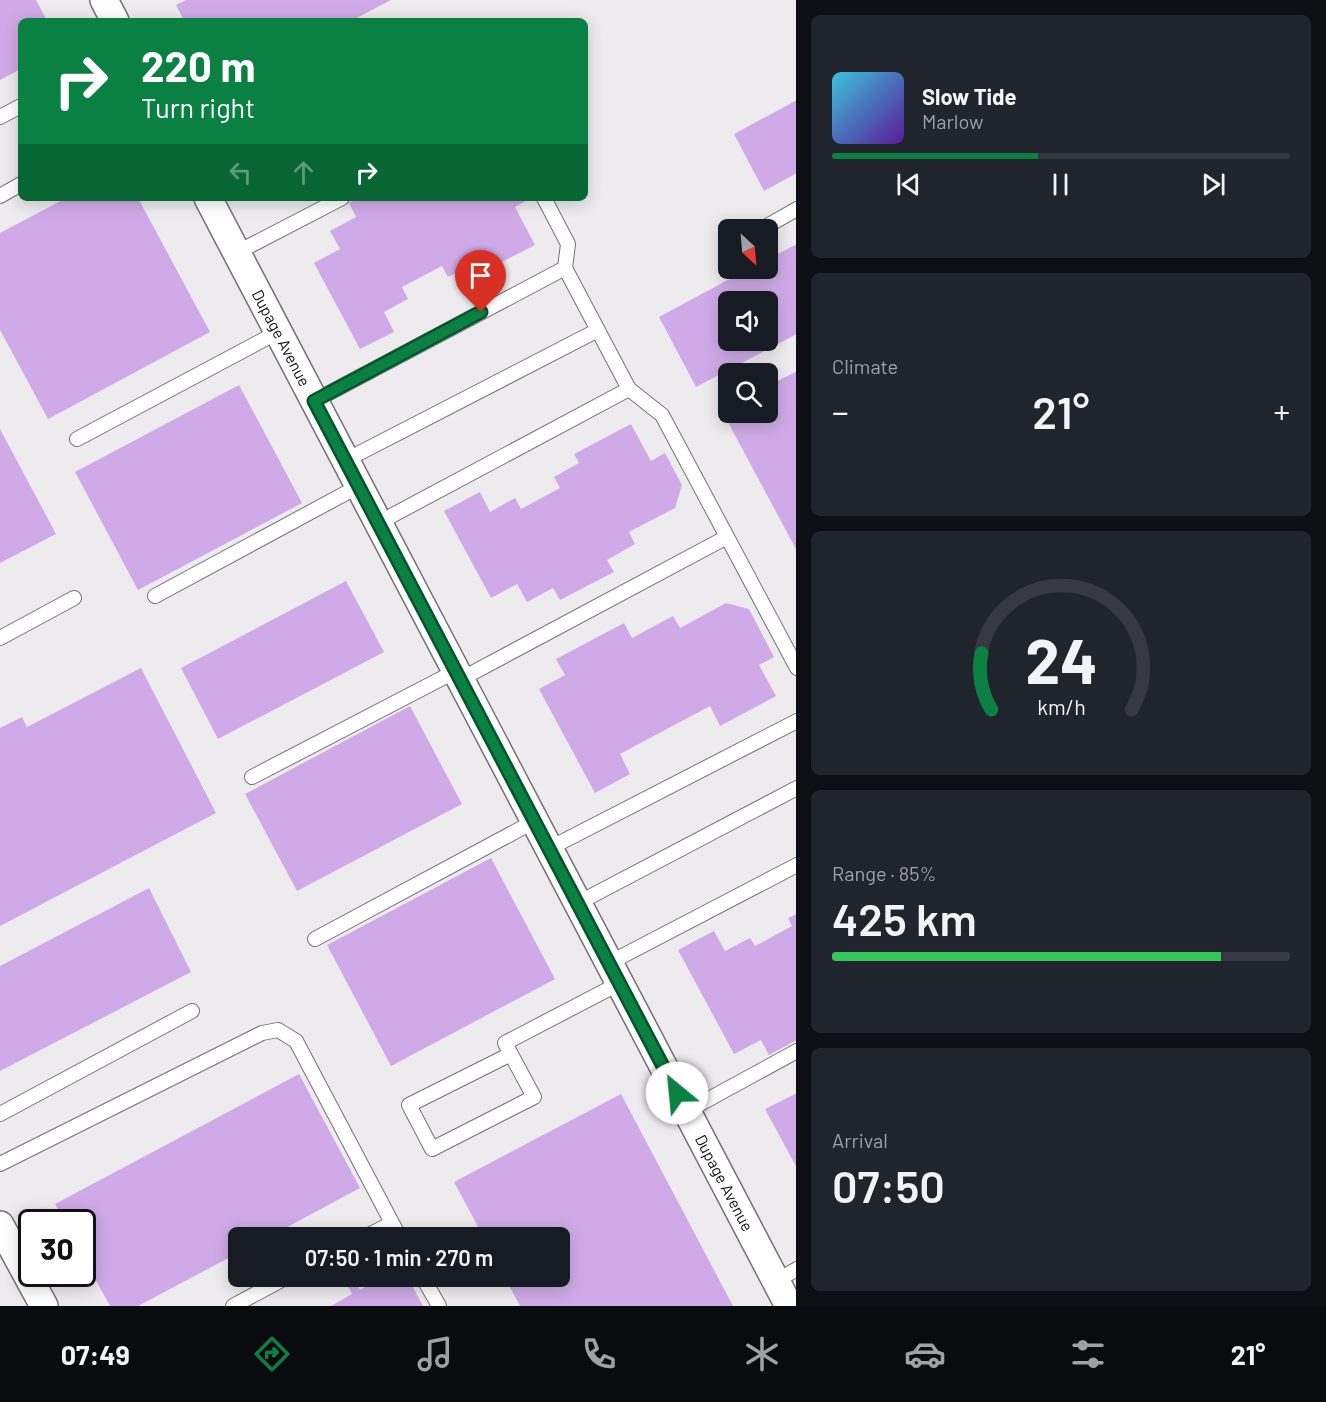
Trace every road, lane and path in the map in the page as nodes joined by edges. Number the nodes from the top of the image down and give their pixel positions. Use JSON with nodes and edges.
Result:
{"nodes":[{"id":1,"x":104,"y":0,"type":"edge"},
{"id":2,"x":113,"y":18,"type":"edge"},
{"id":3,"x":18,"y":108,"type":"edge"},
{"id":4,"x":0,"y":117,"type":"edge"},
{"id":5,"x":18,"y":186,"type":"edge"},
{"id":6,"x":0,"y":196,"type":"edge"},
{"id":7,"x":213,"y":201,"type":"edge"},
{"id":8,"x":336,"y":201,"type":"edge"},
{"id":9,"x":545,"y":201,"type":"edge"},
{"id":10,"x":796,"y":209,"type":"edge"},
{"id":11,"x":778,"y":220,"type":"edge"},
{"id":12,"x":237,"y":253,"type":"junction"},
{"id":13,"x":565,"y":268,"type":"junction"},
{"id":14,"x":598,"y":330,"type":"junction"},
{"id":15,"x":278,"y":332,"type":"junction"},
{"id":16,"x":629,"y":389,"type":"junction"},
{"id":17,"x":314,"y":401,"type":"junction"},
{"id":18,"x":77,"y":439,"type":"dead end"},
{"id":19,"x":346,"y":460,"type":"junction"},
{"id":20,"x":359,"y":486,"type":"junction"},
{"id":21,"x":378,"y":523,"type":"junction"},
{"id":22,"x":727,"y":537,"type":"junction"},
{"id":23,"x":155,"y":596,"type":"dead end"},
{"id":24,"x":74,"y":598,"type":"dead end"},
{"id":25,"x":0,"y":638,"type":"edge"},
{"id":26,"x":796,"y":668,"type":"edge"},
{"id":27,"x":458,"y":675,"type":"junction"},
{"id":28,"x":796,"y":721,"type":"edge"},
{"id":29,"x":252,"y":777,"type":"dead end"},
{"id":30,"x":796,"y":788,"type":"edge"},
{"id":31,"x":535,"y":821,"type":"junction"},
{"id":32,"x":550,"y":848,"type":"junction"},
{"id":33,"x":796,"y":865,"type":"edge"},
{"id":34,"x":578,"y":903,"type":"junction"},
{"id":35,"x":315,"y":939,"type":"dead end"},
{"id":36,"x":614,"y":973,"type":"junction"},
{"id":37,"x":192,"y":1011,"type":"dead end"},
{"id":38,"x":796,"y":1051,"type":"edge"},
{"id":39,"x":511,"y":1054,"type":"junction"},
{"id":40,"x":687,"y":1111,"type":"junction"},
{"id":41,"x":0,"y":1114,"type":"edge"},
{"id":42,"x":0,"y":1164,"type":"edge"},
{"id":43,"x":392,"y":1222,"type":"junction"},
{"id":44,"x":0,"y":1225,"type":"edge"},
{"id":45,"x":383,"y":1227,"type":"edge"},
{"id":46,"x":394,"y":1227,"type":"edge"},
{"id":47,"x":786,"y":1275,"type":"edge"},
{"id":48,"x":268,"y":1287,"type":"edge"},
{"id":49,"x":428,"y":1287,"type":"edge"},
{"id":50,"x":44,"y":1306,"type":"edge"},
{"id":51,"x":232,"y":1306,"type":"edge"},
{"id":52,"x":439,"y":1306,"type":"edge"},
{"id":53,"x":789,"y":1306,"type":"edge"}],
"edges":[{"from":1,"to":2,"type":"street"},
{"from":3,"to":4,"type":"lane"},
{"from":5,"to":6,"type":"lane"},
{"from":7,"to":12,"type":"street","name":"Dupage Avenue"},
{"from":8,"to":12,"type":"lane"},
{"from":9,"to":13,"type":"lane"},
{"from":10,"to":11,"type":"lane"},
{"from":12,"to":15,"type":"street","name":"Dupage Avenue"},
{"from":13,"to":14,"type":"lane"},
{"from":13,"to":17,"type":"lane"},
{"from":14,"to":16,"type":"lane"},
{"from":14,"to":19,"type":"lane"},
{"from":15,"to":17,"type":"street","name":"Dupage Avenue"},
{"from":15,"to":18,"type":"lane"},
{"from":16,"to":21,"type":"lane"},
{"from":16,"to":22,"type":"lane"},
{"from":17,"to":19,"type":"street","name":"Dupage Avenue"},
{"from":19,"to":20,"type":"street","name":"Dupage Avenue"},
{"from":20,"to":21,"type":"street","name":"Dupage Avenue"},
{"from":20,"to":23,"type":"lane"},
{"from":21,"to":27,"type":"street","name":"Dupage Avenue"},
{"from":22,"to":26,"type":"lane"},
{"from":22,"to":27,"type":"lane"},
{"from":24,"to":25,"type":"lane"},
{"from":27,"to":29,"type":"lane"},
{"from":27,"to":31,"type":"street","name":"Dupage Avenue"},
{"from":28,"to":32,"type":"lane"},
{"from":30,"to":34,"type":"lane"},
{"from":31,"to":32,"type":"street","name":"Dupage Avenue"},
{"from":31,"to":35,"type":"lane"},
{"from":32,"to":34,"type":"street","name":"Dupage Avenue"},
{"from":33,"to":36,"type":"lane"},
{"from":34,"to":36,"type":"street","name":"Dupage Avenue"},
{"from":36,"to":39,"type":"lane"},
{"from":36,"to":40,"type":"street","name":"Dupage Avenue"},
{"from":37,"to":41,"type":"lane"},
{"from":38,"to":40,"type":"lane"},
{"from":39,"to":39,"type":"lane"},
{"from":40,"to":47,"type":"street","name":"Dupage Avenue"},
{"from":42,"to":43,"type":"lane"},
{"from":43,"to":45,"type":"lane"},
{"from":43,"to":46,"type":"lane"},
{"from":44,"to":50,"type":"street"},
{"from":47,"to":53,"type":"street","name":"Dupage Avenue"},
{"from":48,"to":51,"type":"lane"},
{"from":49,"to":52,"type":"lane"}]}
